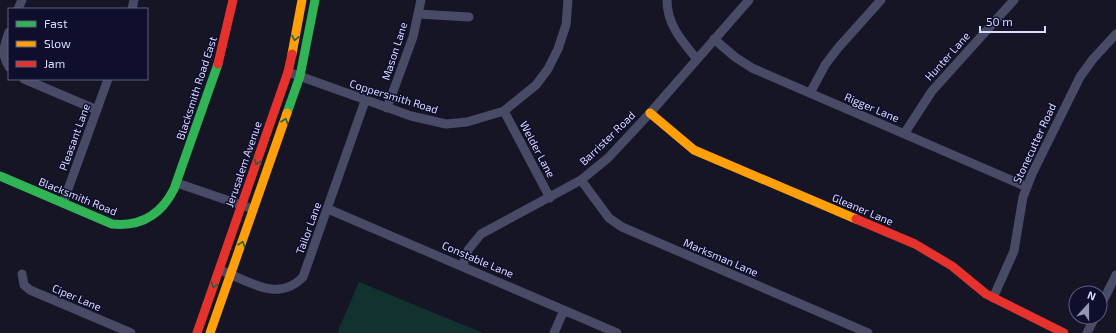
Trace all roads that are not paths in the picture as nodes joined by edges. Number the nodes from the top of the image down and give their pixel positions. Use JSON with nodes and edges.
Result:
{"nodes":[{"id":1,"x":233,"y":0,"type":"edge"},
{"id":2,"x":302,"y":0,"type":"edge"},
{"id":3,"x":315,"y":0,"type":"edge"},
{"id":4,"x":421,"y":0,"type":"edge"},
{"id":5,"x":568,"y":0,"type":"edge"},
{"id":6,"x":668,"y":0,"type":"edge"},
{"id":7,"x":749,"y":0,"type":"edge"},
{"id":8,"x":881,"y":0,"type":"edge"},
{"id":9,"x":1014,"y":0,"type":"edge"},
{"id":10,"x":418,"y":14,"type":"junction"},
{"id":11,"x":469,"y":17,"type":"dead end"},
{"id":12,"x":1116,"y":34,"type":"edge"},
{"id":13,"x":8,"y":35,"type":"edge"},
{"id":14,"x":714,"y":39,"type":"junction"},
{"id":15,"x":696,"y":58,"type":"junction"},
{"id":16,"x":8,"y":64,"type":"edge"},
{"id":17,"x":288,"y":72,"type":"junction"},
{"id":18,"x":300,"y":76,"type":"junction"},
{"id":19,"x":26,"y":80,"type":"edge"},
{"id":20,"x":108,"y":80,"type":"edge"},
{"id":21,"x":810,"y":94,"type":"junction"},
{"id":22,"x":365,"y":101,"type":"junction"},
{"id":23,"x":387,"y":108,"type":"junction"},
{"id":24,"x":97,"y":110,"type":"junction"},
{"id":25,"x":504,"y":111,"type":"junction"},
{"id":26,"x":650,"y":113,"type":"junction"},
{"id":27,"x":904,"y":134,"type":"junction"},
{"id":28,"x":0,"y":176,"type":"edge"},
{"id":29,"x":581,"y":180,"type":"junction"},
{"id":30,"x":177,"y":182,"type":"junction"},
{"id":31,"x":1027,"y":187,"type":"junction"},
{"id":32,"x":550,"y":198,"type":"junction"},
{"id":33,"x":63,"y":203,"type":"junction"},
{"id":34,"x":242,"y":205,"type":"junction"},
{"id":35,"x":254,"y":209,"type":"junction"},
{"id":36,"x":328,"y":209,"type":"junction"},
{"id":37,"x":463,"y":265,"type":"junction"},
{"id":38,"x":219,"y":270,"type":"junction"},
{"id":39,"x":22,"y":274,"type":"dead end"},
{"id":40,"x":231,"y":274,"type":"junction"},
{"id":41,"x":1116,"y":275,"type":"edge"},
{"id":42,"x":1108,"y":291,"type":"edge"},
{"id":43,"x":993,"y":298,"type":"junction"},
{"id":44,"x":564,"y":310,"type":"junction"},
{"id":45,"x":132,"y":333,"type":"edge"},
{"id":46,"x":196,"y":333,"type":"edge"},
{"id":47,"x":210,"y":333,"type":"edge"},
{"id":48,"x":554,"y":333,"type":"edge"},
{"id":49,"x":617,"y":333,"type":"edge"},
{"id":50,"x":868,"y":333,"type":"edge"},
{"id":51,"x":1064,"y":333,"type":"edge"}],
"edges":[{"from":1,"to":30,"type":"street","name":"Blacksmith Road East"},
{"from":2,"to":17,"type":"street","name":"Jerusalem Avenue","one_way":true},
{"from":3,"to":18,"type":"street"},
{"from":4,"to":10,"type":"street","name":"Mason Lane"},
{"from":5,"to":25,"type":"street","name":"Coppersmith Road"},
{"from":6,"to":15,"type":"street"},
{"from":7,"to":14,"type":"street","name":"Barrister Road"},
{"from":8,"to":21,"type":"street"},
{"from":9,"to":27,"type":"street","name":"Hunter Lane"},
{"from":10,"to":11,"type":"street"},
{"from":10,"to":23,"type":"street","name":"Mason Lane"},
{"from":12,"to":31,"type":"street","name":"Stonecutter Road"},
{"from":13,"to":16,"type":"street"},
{"from":14,"to":15,"type":"street","name":"Barrister Road"},
{"from":14,"to":21,"type":"street","name":"Rigger Lane"},
{"from":15,"to":26,"type":"street","name":"Barrister Road"},
{"from":17,"to":18,"type":"street","name":"Coppersmith Road"},
{"from":17,"to":34,"type":"street","name":"Jerusalem Avenue","one_way":true},
{"from":18,"to":22,"type":"street","name":"Coppersmith Road"},
{"from":35,"to":18,"type":"street","one_way":true},
{"from":19,"to":24,"type":"street"},
{"from":20,"to":24,"type":"street","name":"Pleasant Lane"},
{"from":21,"to":27,"type":"street","name":"Rigger Lane"},
{"from":22,"to":23,"type":"street","name":"Coppersmith Road"},
{"from":22,"to":36,"type":"street","name":"Tailor Lane"},
{"from":23,"to":25,"type":"street","name":"Coppersmith Road"},
{"from":24,"to":33,"type":"street","name":"Pleasant Lane"},
{"from":25,"to":32,"type":"street","name":"Welder Lane"},
{"from":26,"to":29,"type":"street","name":"Barrister Road"},
{"from":26,"to":43,"type":"street","name":"Gleaner Lane"},
{"from":27,"to":31,"type":"street","name":"Rigger Lane"},
{"from":28,"to":33,"type":"street","name":"Blacksmith Road"},
{"from":29,"to":32,"type":"street","name":"Barrister Road"},
{"from":29,"to":50,"type":"street","name":"Marksman Lane"},
{"from":30,"to":33,"type":"street","name":"Blacksmith Road"},
{"from":30,"to":34,"type":"street"},
{"from":31,"to":43,"type":"street","name":"Stonecutter Road"},
{"from":32,"to":37,"type":"street","name":"Barrister Road"},
{"from":34,"to":35,"type":"street"},
{"from":34,"to":38,"type":"street","name":"Jerusalem Avenue"},
{"from":40,"to":35,"type":"street","one_way":true},
{"from":36,"to":37,"type":"street","name":"Constable Lane"},
{"from":36,"to":40,"type":"street","name":"Tailor Lane"},
{"from":37,"to":44,"type":"street","name":"Constable Lane"},
{"from":38,"to":40,"type":"street","name":"Tailor Lane"},
{"from":38,"to":46,"type":"street","name":"Jerusalem Avenue","one_way":true},
{"from":39,"to":45,"type":"street","name":"Ciper Lane"},
{"from":40,"to":47,"type":"street"},
{"from":41,"to":42,"type":"street"},
{"from":43,"to":51,"type":"street","name":"Gleaner Lane"},
{"from":44,"to":48,"type":"street"},
{"from":44,"to":49,"type":"street","name":"Constable Lane"}]}
